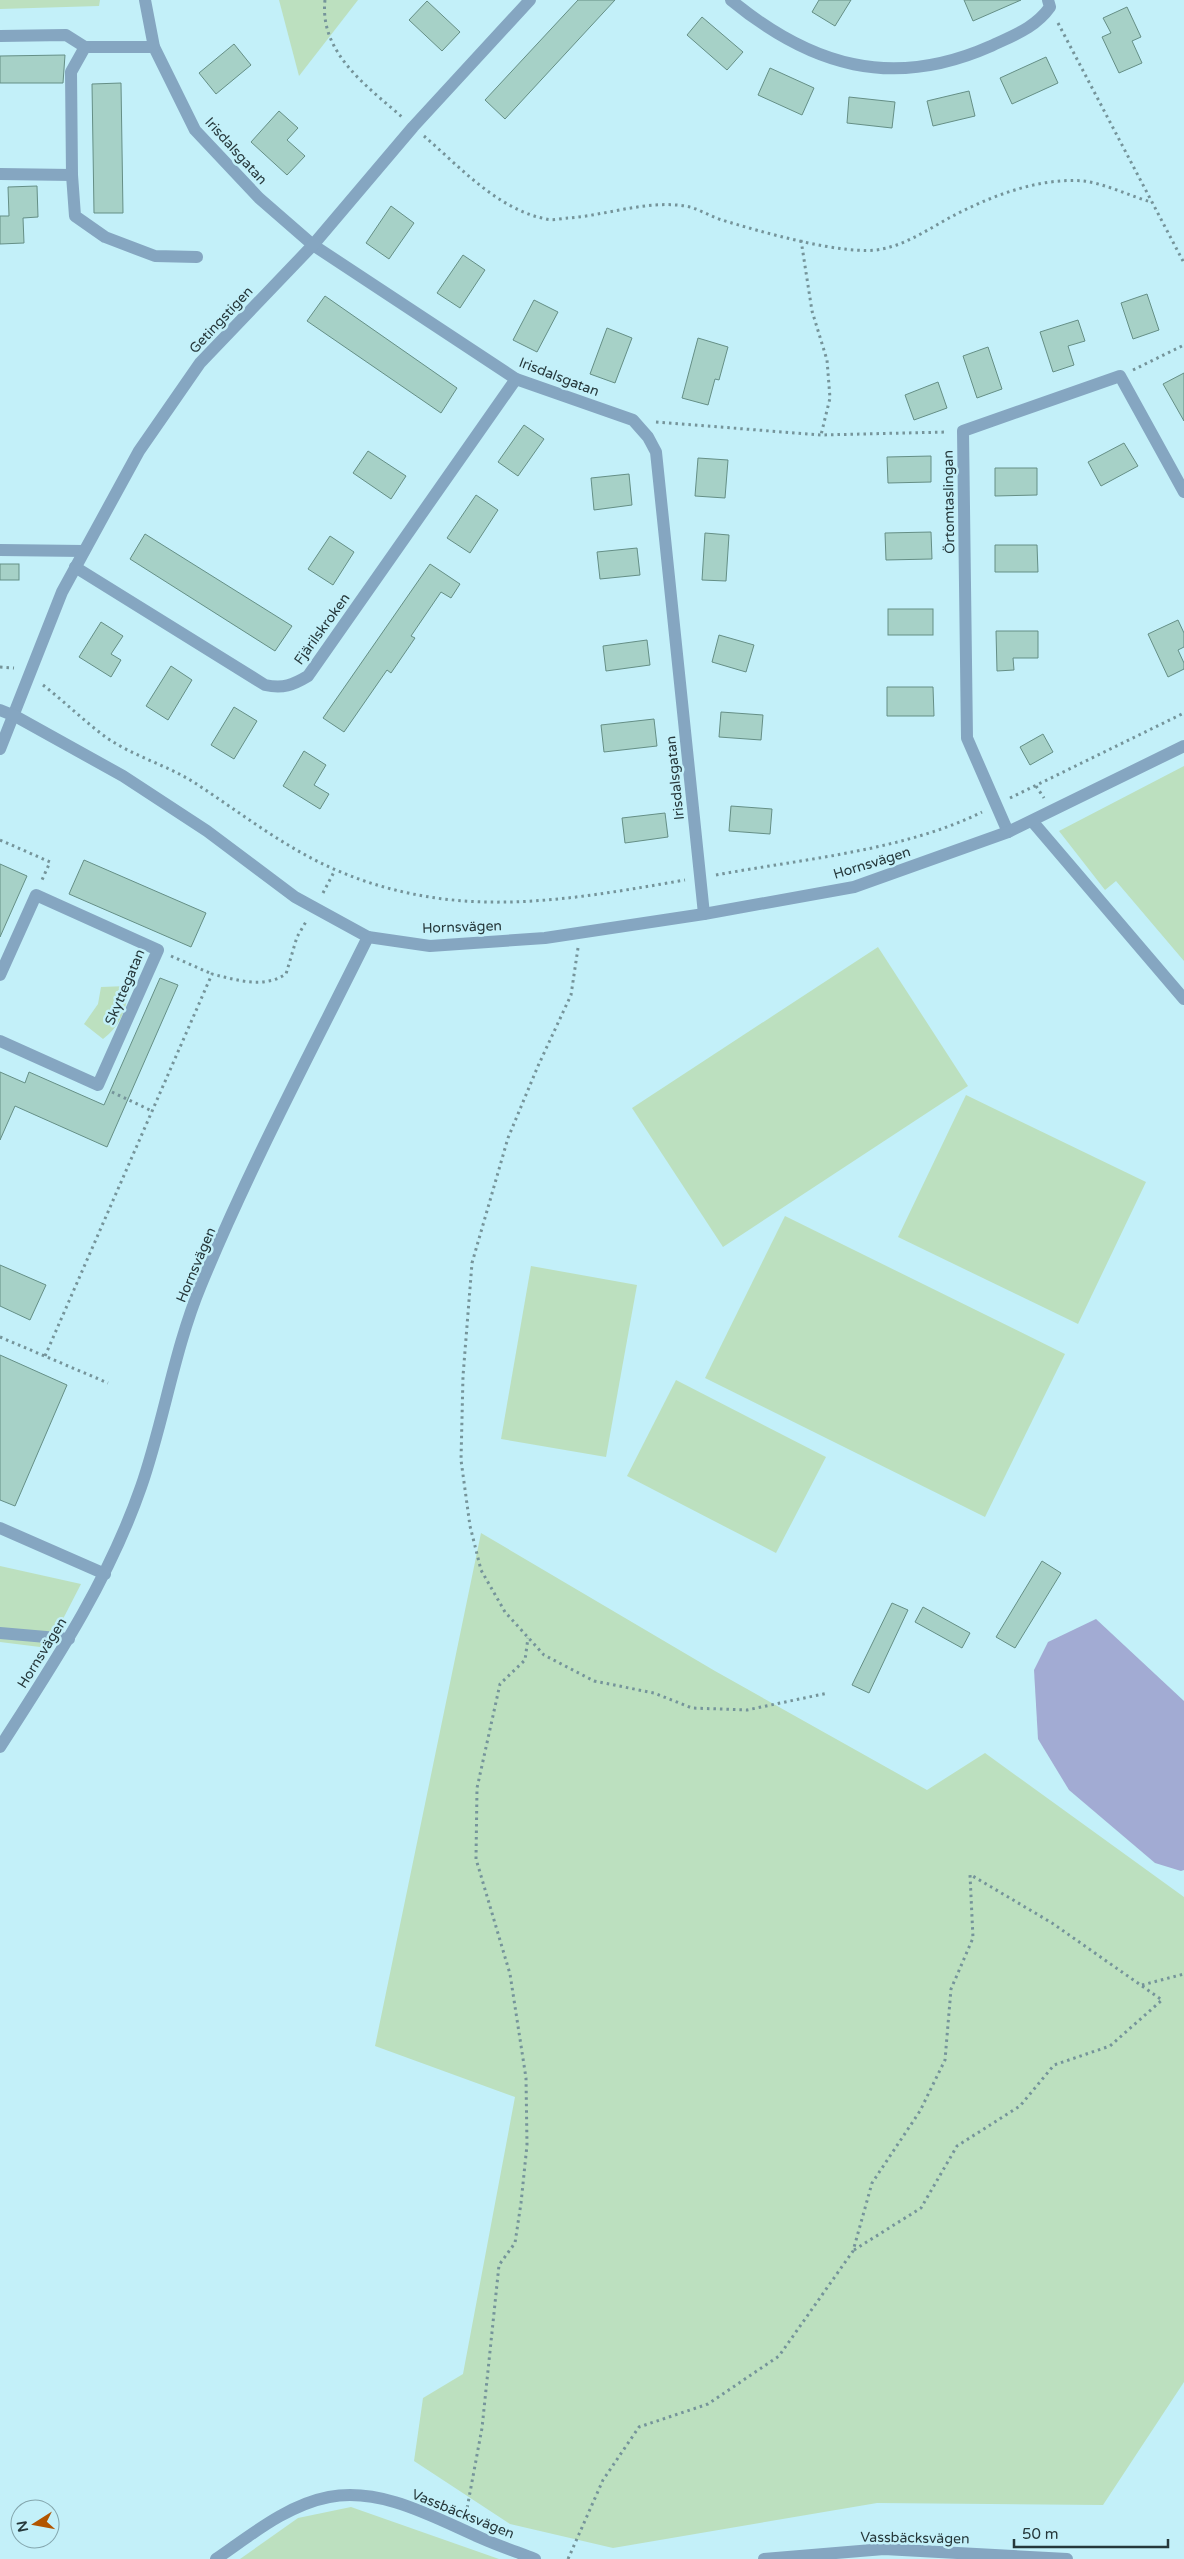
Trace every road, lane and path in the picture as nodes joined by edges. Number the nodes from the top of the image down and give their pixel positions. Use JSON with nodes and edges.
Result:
{"nodes":[{"id":1,"x":145,"y":0,"type":"edge"},
{"id":2,"x":325,"y":0,"type":"edge"},
{"id":3,"x":530,"y":0,"type":"edge"},
{"id":4,"x":731,"y":0,"type":"edge"},
{"id":5,"x":1049,"y":4,"type":"edge"},
{"id":6,"x":0,"y":36,"type":"edge"},
{"id":7,"x":86,"y":47,"type":"junction"},
{"id":8,"x":154,"y":47,"type":"junction"},
{"id":9,"x":413,"y":127,"type":"junction"},
{"id":10,"x":0,"y":174,"type":"edge"},
{"id":11,"x":72,"y":175,"type":"junction"},
{"id":12,"x":1151,"y":202,"type":"junction"},
{"id":13,"x":801,"y":240,"type":"junction"},
{"id":14,"x":313,"y":245,"type":"junction"},
{"id":15,"x":197,"y":257,"type":"dead end"},
{"id":16,"x":1184,"y":262,"type":"edge"},
{"id":17,"x":1184,"y":344,"type":"edge"},
{"id":18,"x":1120,"y":376,"type":"junction"},
{"id":19,"x":516,"y":379,"type":"junction"},
{"id":20,"x":633,"y":420,"type":"junction"},
{"id":21,"x":963,"y":431,"type":"junction"},
{"id":22,"x":821,"y":434,"type":"junction"},
{"id":23,"x":1184,"y":492,"type":"edge"},
{"id":24,"x":0,"y":550,"type":"edge"},
{"id":25,"x":84,"y":551,"type":"junction"},
{"id":26,"x":76,"y":567,"type":"junction"},
{"id":27,"x":0,"y":667,"type":"edge"},
{"id":28,"x":30,"y":676,"type":"junction"},
{"id":29,"x":0,"y":710,"type":"edge"},
{"id":30,"x":1184,"y":713,"type":"edge"},
{"id":31,"x":15,"y":716,"type":"junction"},
{"id":32,"x":1184,"y":746,"type":"edge"},
{"id":33,"x":0,"y":749,"type":"edge"},
{"id":34,"x":996,"y":805,"type":"junction"},
{"id":35,"x":1032,"y":821,"type":"junction"},
{"id":36,"x":1008,"y":832,"type":"junction"},
{"id":37,"x":0,"y":840,"type":"edge"},
{"id":38,"x":335,"y":870,"type":"junction"},
{"id":39,"x":700,"y":878,"type":"junction"},
{"id":40,"x":36,"y":895,"type":"junction"},
{"id":41,"x":314,"y":910,"type":"junction"},
{"id":42,"x":704,"y":914,"type":"junction"},
{"id":43,"x":580,"y":933,"type":"junction"},
{"id":44,"x":368,"y":937,"type":"junction"},
{"id":45,"x":158,"y":950,"type":"junction"},
{"id":46,"x":212,"y":974,"type":"junction"},
{"id":47,"x":0,"y":975,"type":"edge"},
{"id":48,"x":1184,"y":999,"type":"edge"},
{"id":49,"x":0,"y":1041,"type":"edge"},
{"id":50,"x":98,"y":1085,"type":"junction"},
{"id":51,"x":152,"y":1111,"type":"junction"},
{"id":52,"x":0,"y":1337,"type":"edge"},
{"id":53,"x":45,"y":1356,"type":"junction"},
{"id":54,"x":108,"y":1383,"type":"dead end"},
{"id":55,"x":0,"y":1528,"type":"edge"},
{"id":56,"x":105,"y":1574,"type":"junction"},
{"id":57,"x":0,"y":1633,"type":"edge"},
{"id":58,"x":528,"y":1637,"type":"junction"},
{"id":59,"x":69,"y":1639,"type":"junction"},
{"id":60,"x":828,"y":1692,"type":"dead end"},
{"id":61,"x":0,"y":1747,"type":"edge"},
{"id":62,"x":1184,"y":1974,"type":"edge"},
{"id":63,"x":1141,"y":1985,"type":"junction"},
{"id":64,"x":853,"y":2251,"type":"junction"},
{"id":65,"x":463,"y":2530,"type":"junction"},
{"id":66,"x":216,"y":2559,"type":"edge"},
{"id":67,"x":535,"y":2559,"type":"edge"},
{"id":68,"x":568,"y":2559,"type":"edge"},
{"id":69,"x":764,"y":2559,"type":"edge"},
{"id":70,"x":1067,"y":2559,"type":"edge"}],
"edges":[{"from":1,"to":8,"type":"street","name":"Irisdalsgatan"},
{"from":2,"to":9,"type":"path"},
{"from":3,"to":9,"type":"street","name":"Getingstigen"},
{"from":4,"to":5,"type":"street"},
{"from":5,"to":12,"type":"path"},
{"from":6,"to":7,"type":"street"},
{"from":7,"to":8,"type":"street"},
{"from":7,"to":11,"type":"street"},
{"from":8,"to":14,"type":"street","name":"Irisdalsgatan"},
{"from":9,"to":13,"type":"path"},
{"from":9,"to":14,"type":"street","name":"Getingstigen"},
{"from":10,"to":11,"type":"street"},
{"from":11,"to":15,"type":"street"},
{"from":12,"to":13,"type":"path"},
{"from":12,"to":16,"type":"path"},
{"from":13,"to":22,"type":"path"},
{"from":14,"to":19,"type":"street","name":"Irisdalsgatan"},
{"from":14,"to":25,"type":"street","name":"Getingstigen"},
{"from":17,"to":18,"type":"path"},
{"from":18,"to":21,"type":"street","name":"Örtomtaslingan"},
{"from":18,"to":23,"type":"street"},
{"from":19,"to":20,"type":"street","name":"Irisdalsgatan"},
{"from":19,"to":26,"type":"street","name":"Fjärilskroken"},
{"from":20,"to":22,"type":"path"},
{"from":20,"to":39,"type":"street","name":"Irisdalsgatan"},
{"from":21,"to":22,"type":"path"},
{"from":21,"to":34,"type":"street","name":"Örtomtaslingan"},
{"from":24,"to":25,"type":"street"},
{"from":25,"to":26,"type":"street","name":"Getingstigen"},
{"from":26,"to":28,"type":"street","name":"Getingstigen"},
{"from":27,"to":28,"type":"path"},
{"from":28,"to":31,"type":"street","name":"Getingstigen"},
{"from":28,"to":38,"type":"path"},
{"from":29,"to":31,"type":"street"},
{"from":30,"to":34,"type":"path"},
{"from":31,"to":33,"type":"street"},
{"from":31,"to":41,"type":"street"},
{"from":32,"to":35,"type":"street","name":"Hornsvägen"},
{"from":34,"to":36,"type":"street","name":"Örtomtaslingan"},
{"from":34,"to":39,"type":"path"},
{"from":35,"to":36,"type":"street","name":"Hornsvägen"},
{"from":35,"to":48,"type":"street"},
{"from":36,"to":42,"type":"street","name":"Hornsvägen"},
{"from":37,"to":40,"type":"path"},
{"from":38,"to":39,"type":"path"},
{"from":38,"to":41,"type":"path"},
{"from":39,"to":42,"type":"street","name":"Irisdalsgatan"},
{"from":40,"to":45,"type":"street","name":"Skyttegatan"},
{"from":40,"to":47,"type":"street"},
{"from":41,"to":44,"type":"street"},
{"from":41,"to":46,"type":"path"},
{"from":42,"to":43,"type":"street","name":"Hornsvägen"},
{"from":43,"to":44,"type":"street","name":"Hornsvägen"},
{"from":43,"to":58,"type":"path"},
{"from":44,"to":56,"type":"street","name":"Hornsvägen"},
{"from":45,"to":46,"type":"path"},
{"from":45,"to":50,"type":"street","name":"Skyttegatan"},
{"from":46,"to":51,"type":"path"},
{"from":49,"to":50,"type":"street"},
{"from":50,"to":51,"type":"path"},
{"from":51,"to":53,"type":"path"},
{"from":52,"to":53,"type":"path"},
{"from":53,"to":54,"type":"path"},
{"from":55,"to":56,"type":"street"},
{"from":56,"to":59,"type":"street","name":"Hornsvägen"},
{"from":57,"to":59,"type":"street"},
{"from":58,"to":60,"type":"path"},
{"from":58,"to":65,"type":"path"},
{"from":59,"to":61,"type":"street","name":"Hornsvägen"},
{"from":62,"to":63,"type":"path"},
{"from":63,"to":64,"type":"path"},
{"from":63,"to":64,"type":"path"},
{"from":64,"to":68,"type":"path"},
{"from":65,"to":66,"type":"street","name":"Vassbäcksvägen"},
{"from":65,"to":67,"type":"street","name":"Vassbäcksvägen"},
{"from":69,"to":70,"type":"street","name":"Vassbäcksvägen"}]}
